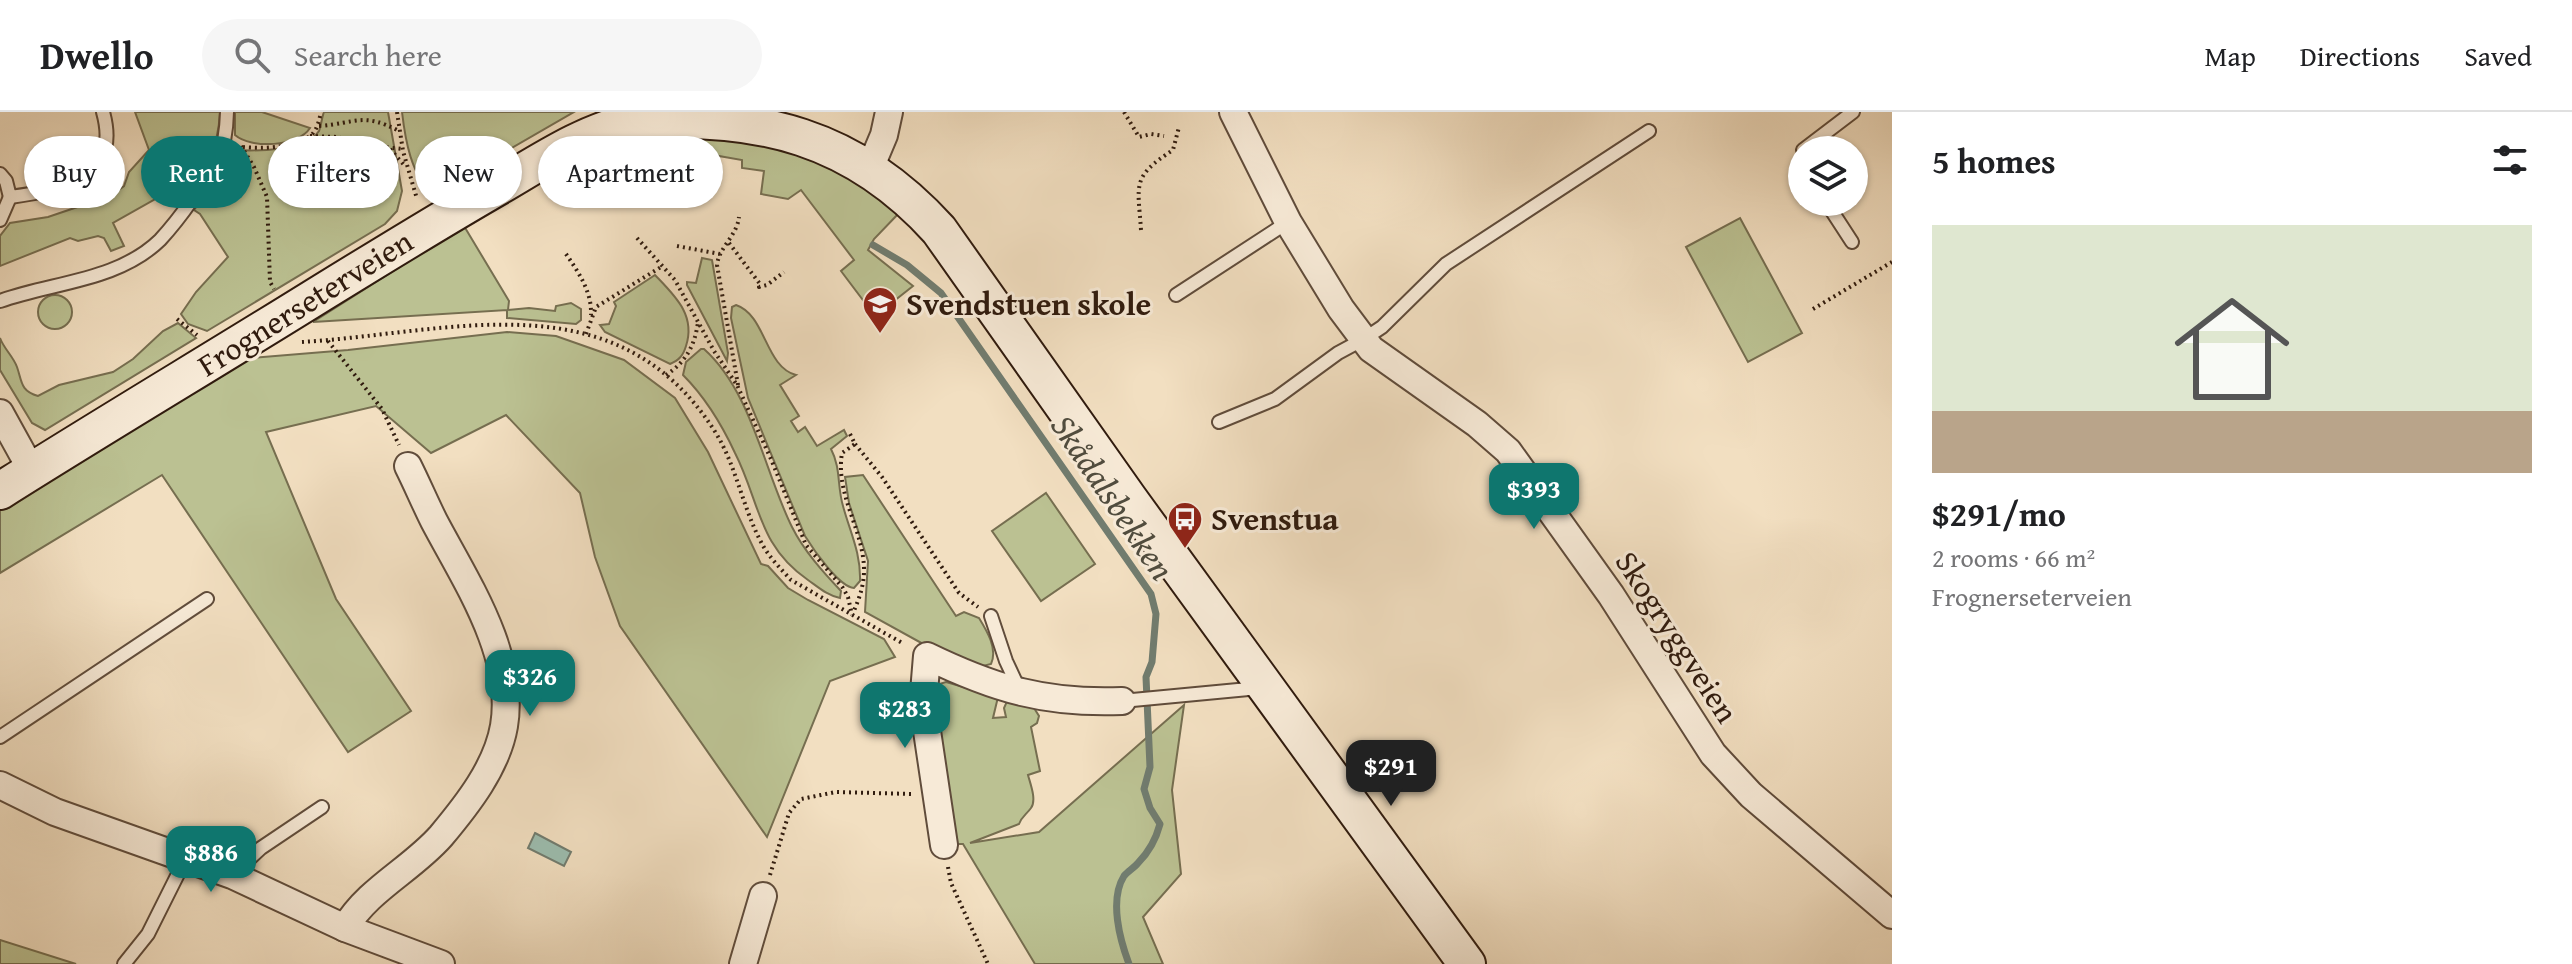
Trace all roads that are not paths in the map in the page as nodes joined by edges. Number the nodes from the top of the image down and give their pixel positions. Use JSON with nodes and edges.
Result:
{"nodes":[{"id":1,"x":103,"y":112,"type":"edge"},
{"id":2,"x":227,"y":112,"type":"edge"},
{"id":3,"x":889,"y":112,"type":"edge"},
{"id":4,"x":1233,"y":112,"type":"edge"},
{"id":5,"x":1853,"y":112,"type":"edge"},
{"id":6,"x":1649,"y":131,"type":"dead end"},
{"id":7,"x":1822,"y":136,"type":"edge"},
{"id":8,"x":871,"y":166,"type":"junction"},
{"id":9,"x":0,"y":174,"type":"edge"},
{"id":10,"x":10,"y":197,"type":"junction"},
{"id":11,"x":1835,"y":216,"type":"edge"},
{"id":12,"x":0,"y":220,"type":"edge"},
{"id":13,"x":1288,"y":222,"type":"junction"},
{"id":14,"x":1852,"y":242,"type":"dead end"},
{"id":15,"x":1176,"y":295,"type":"dead end"},
{"id":16,"x":0,"y":301,"type":"edge"},
{"id":17,"x":1364,"y":339,"type":"junction"},
{"id":18,"x":0,"y":413,"type":"edge"},
{"id":19,"x":1219,"y":422,"type":"dead end"},
{"id":20,"x":408,"y":466,"type":"road end"},
{"id":21,"x":32,"y":471,"type":"junction"},
{"id":22,"x":0,"y":491,"type":"edge"},
{"id":23,"x":207,"y":599,"type":"dead end"},
{"id":24,"x":991,"y":616,"type":"road end"},
{"id":25,"x":1267,"y":687,"type":"junction"},
{"id":26,"x":1021,"y":692,"type":"junction"},
{"id":27,"x":1122,"y":701,"type":"joint"},
{"id":28,"x":0,"y":737,"type":"edge"},
{"id":29,"x":0,"y":785,"type":"edge"},
{"id":30,"x":322,"y":807,"type":"dead end"},
{"id":31,"x":944,"y":845,"type":"road end"},
{"id":32,"x":186,"y":858,"type":"junction"},
{"id":33,"x":232,"y":875,"type":"junction"},
{"id":34,"x":763,"y":896,"type":"road end"},
{"id":35,"x":1892,"y":915,"type":"edge"},
{"id":36,"x":345,"y":928,"type":"junction"},
{"id":37,"x":124,"y":964,"type":"edge"},
{"id":38,"x":441,"y":964,"type":"edge"},
{"id":39,"x":743,"y":964,"type":"edge"},
{"id":40,"x":1467,"y":964,"type":"edge"}],
"edges":[{"from":1,"to":10,"type":"lane"},
{"from":2,"to":16,"type":"lane"},
{"from":3,"to":8,"type":"street"},
{"from":4,"to":13,"type":"street","name":"Skogryggveien"},
{"from":5,"to":7,"type":"lane"},
{"from":6,"to":17,"type":"lane"},
{"from":8,"to":21,"type":"main road","name":"Frognerseterveien"},
{"from":8,"to":25,"type":"main road","name":"Frognerseterveien"},
{"from":9,"to":10,"type":"lane"},
{"from":10,"to":12,"type":"lane"},
{"from":11,"to":14,"type":"lane"},
{"from":13,"to":15,"type":"lane"},
{"from":13,"to":17,"type":"street","name":"Skogryggveien"},
{"from":17,"to":19,"type":"lane"},
{"from":17,"to":35,"type":"street","name":"Skogryggveien"},
{"from":18,"to":21,"type":"street"},
{"from":20,"to":36,"type":"street"},
{"from":21,"to":22,"type":"main road","name":"Frognerseterveien"},
{"from":23,"to":28,"type":"lane"},
{"from":24,"to":26,"type":"lane"},
{"from":25,"to":27,"type":"lane"},
{"from":25,"to":40,"type":"main road","name":"Frognerseterveien"},
{"from":26,"to":27,"type":"street"},
{"from":26,"to":31,"type":"street"},
{"from":29,"to":32,"type":"street"},
{"from":30,"to":33,"type":"lane"},
{"from":32,"to":33,"type":"street"},
{"from":32,"to":37,"type":"lane"},
{"from":33,"to":36,"type":"street"},
{"from":34,"to":39,"type":"street"},
{"from":36,"to":38,"type":"street"}]}
